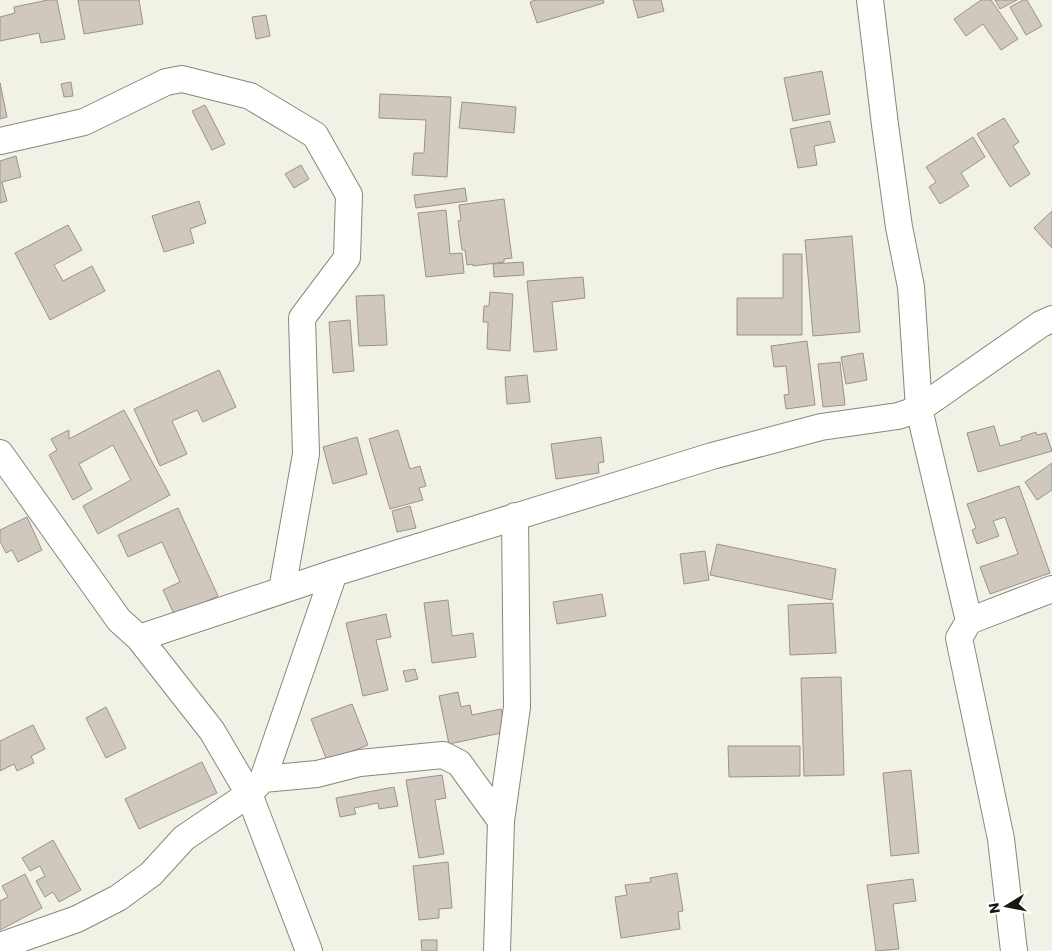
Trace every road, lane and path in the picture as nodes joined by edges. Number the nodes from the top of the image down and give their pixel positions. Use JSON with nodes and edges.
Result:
{"nodes":[{"id":1,"x":870,"y":0,"type":"edge"},
{"id":2,"x":0,"y":141,"type":"edge"},
{"id":3,"x":1052,"y":319,"type":"edge"},
{"id":4,"x":919,"y":409,"type":"junction"},
{"id":5,"x":0,"y":452,"type":"edge"},
{"id":6,"x":515,"y":516,"type":"junction"},
{"id":7,"x":334,"y":573,"type":"junction"},
{"id":8,"x":1052,"y":589,"type":"edge"},
{"id":9,"x":282,"y":590,"type":"junction"},
{"id":10,"x":970,"y":621,"type":"junction"},
{"id":11,"x":139,"y":638,"type":"junction"},
{"id":12,"x":256,"y":786,"type":"junction"},
{"id":13,"x":501,"y":821,"type":"junction"},
{"id":14,"x":0,"y":946,"type":"edge"},
{"id":15,"x":310,"y":951,"type":"edge"},
{"id":16,"x":497,"y":951,"type":"edge"},
{"id":17,"x":1014,"y":951,"type":"edge"}],
"edges":[{"from":1,"to":4,"type":"street"},
{"from":2,"to":9,"type":"street"},
{"from":3,"to":4,"type":"street"},
{"from":4,"to":6,"type":"street"},
{"from":4,"to":10,"type":"street"},
{"from":5,"to":11,"type":"street"},
{"from":6,"to":7,"type":"street"},
{"from":6,"to":13,"type":"street"},
{"from":7,"to":9,"type":"street"},
{"from":7,"to":12,"type":"street"},
{"from":8,"to":10,"type":"street"},
{"from":9,"to":11,"type":"street"},
{"from":10,"to":17,"type":"street"},
{"from":11,"to":12,"type":"street"},
{"from":12,"to":13,"type":"street"},
{"from":12,"to":14,"type":"street"},
{"from":12,"to":15,"type":"street"},
{"from":13,"to":16,"type":"street"}]}
